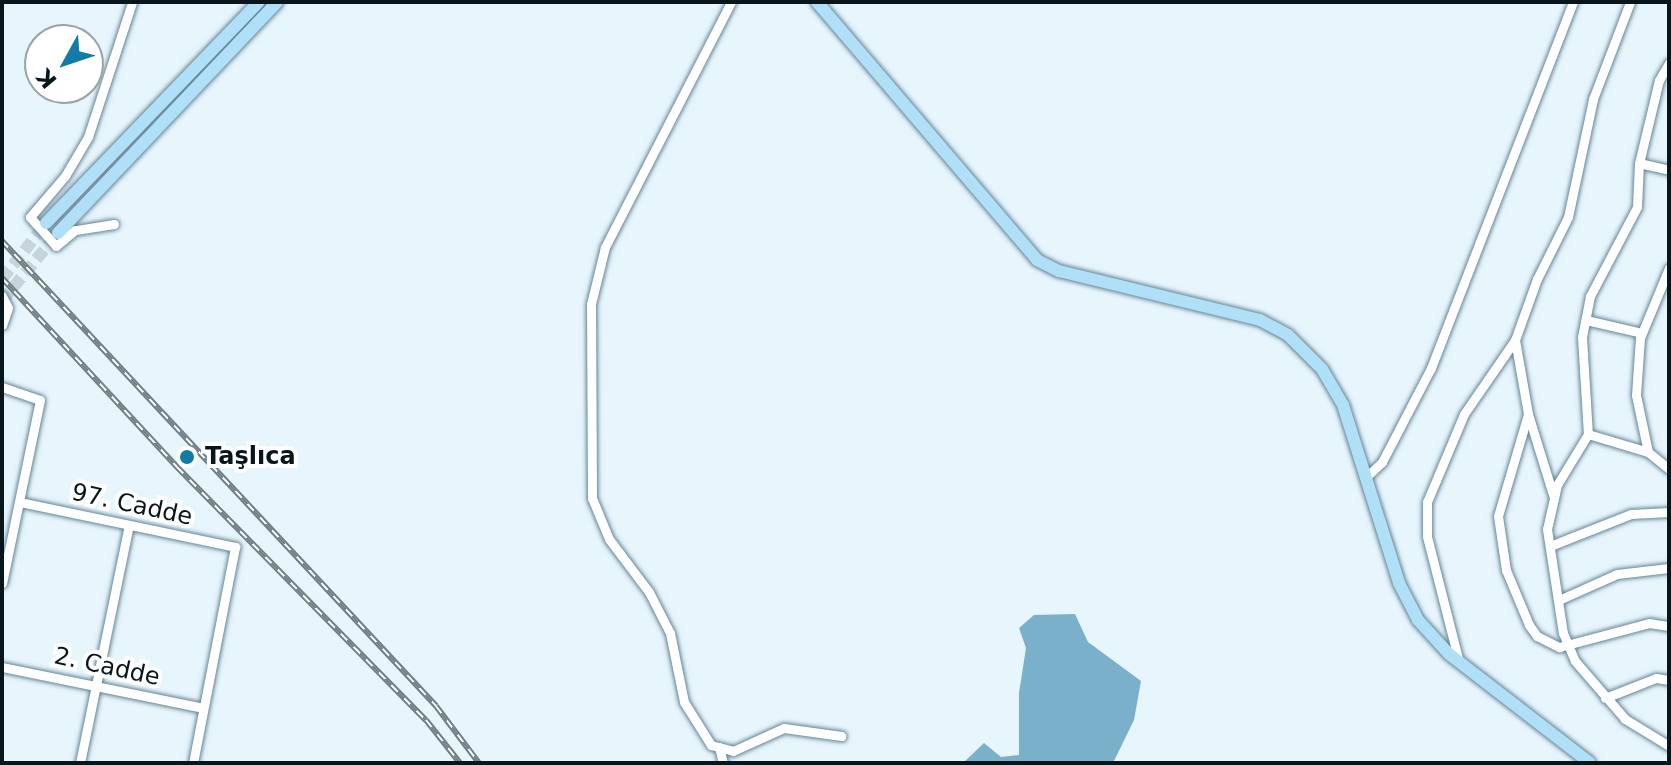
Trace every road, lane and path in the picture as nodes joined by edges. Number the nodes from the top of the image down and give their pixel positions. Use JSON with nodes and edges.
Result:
{"nodes":[{"id":1,"x":132,"y":2,"type":"edge"},
{"id":2,"x":259,"y":2,"type":"edge"},
{"id":3,"x":277,"y":2,"type":"edge"},
{"id":4,"x":731,"y":2,"type":"edge"},
{"id":5,"x":817,"y":2,"type":"edge"},
{"id":6,"x":1573,"y":2,"type":"edge"},
{"id":7,"x":1630,"y":2,"type":"edge"},
{"id":8,"x":1669,"y":63,"type":"edge"},
{"id":9,"x":1639,"y":163,"type":"junction"},
{"id":10,"x":1669,"y":170,"type":"edge"},
{"id":11,"x":46,"y":223,"type":"tunnel mouth"},
{"id":12,"x":114,"y":224,"type":"dead end"},
{"id":13,"x":58,"y":233,"type":"tunnel mouth"},
{"id":14,"x":1669,"y":268,"type":"edge"},
{"id":15,"x":2,"y":296,"type":"edge"},
{"id":16,"x":1586,"y":320,"type":"junction"},
{"id":17,"x":2,"y":325,"type":"edge"},
{"id":18,"x":1642,"y":333,"type":"junction"},
{"id":19,"x":1515,"y":340,"type":"junction"},
{"id":20,"x":2,"y":387,"type":"edge"},
{"id":21,"x":1528,"y":414,"type":"junction"},
{"id":22,"x":1588,"y":434,"type":"junction"},
{"id":23,"x":1648,"y":452,"type":"junction"},
{"id":24,"x":1669,"y":469,"type":"edge"},
{"id":25,"x":1366,"y":477,"type":"junction"},
{"id":26,"x":1554,"y":499,"type":"junction"},
{"id":27,"x":20,"y":502,"type":"junction"},
{"id":28,"x":1669,"y":512,"type":"edge"},
{"id":29,"x":129,"y":525,"type":"junction"},
{"id":30,"x":1550,"y":546,"type":"junction"},
{"id":31,"x":1669,"y":568,"type":"edge"},
{"id":32,"x":2,"y":583,"type":"edge"},
{"id":33,"x":1561,"y":599,"type":"junction"},
{"id":34,"x":1669,"y":626,"type":"edge"},
{"id":35,"x":1569,"y":646,"type":"junction"},
{"id":36,"x":1459,"y":662,"type":"junction"},
{"id":37,"x":2,"y":667,"type":"edge"},
{"id":38,"x":1669,"y":680,"type":"edge"},
{"id":39,"x":97,"y":683,"type":"junction"},
{"id":40,"x":1605,"y":698,"type":"junction"},
{"id":41,"x":203,"y":708,"type":"junction"},
{"id":42,"x":841,"y":736,"type":"dead end"},
{"id":43,"x":1669,"y":746,"type":"edge"},
{"id":44,"x":719,"y":747,"type":"junction"},
{"id":45,"x":80,"y":763,"type":"edge"},
{"id":46,"x":193,"y":763,"type":"edge"},
{"id":47,"x":723,"y":763,"type":"edge"},
{"id":48,"x":1590,"y":763,"type":"edge"}],
"edges":[{"from":1,"to":12,"type":"street"},
{"from":2,"to":11,"type":"main road"},
{"from":3,"to":13,"type":"main road"},
{"from":4,"to":44,"type":"street"},
{"from":5,"to":25,"type":"main road"},
{"from":6,"to":25,"type":"street"},
{"from":7,"to":19,"type":"street"},
{"from":8,"to":9,"type":"street"},
{"from":9,"to":10,"type":"street"},
{"from":9,"to":16,"type":"street"},
{"from":14,"to":18,"type":"street"},
{"from":15,"to":17,"type":"street"},
{"from":16,"to":18,"type":"street"},
{"from":16,"to":22,"type":"street"},
{"from":18,"to":23,"type":"street"},
{"from":19,"to":21,"type":"street"},
{"from":19,"to":36,"type":"street"},
{"from":20,"to":27,"type":"street"},
{"from":21,"to":26,"type":"street"},
{"from":21,"to":35,"type":"street"},
{"from":22,"to":23,"type":"street"},
{"from":22,"to":26,"type":"street"},
{"from":23,"to":24,"type":"street"},
{"from":25,"to":36,"type":"main road"},
{"from":26,"to":30,"type":"street"},
{"from":27,"to":29,"type":"street","name":"97. Cadde"},
{"from":27,"to":32,"type":"street"},
{"from":28,"to":30,"type":"street"},
{"from":29,"to":39,"type":"street"},
{"from":29,"to":41,"type":"street","name":"97. Cadde"},
{"from":30,"to":33,"type":"street"},
{"from":31,"to":33,"type":"street"},
{"from":33,"to":35,"type":"street"},
{"from":34,"to":35,"type":"street"},
{"from":35,"to":40,"type":"street"},
{"from":36,"to":48,"type":"main road"},
{"from":37,"to":39,"type":"street","name":"2. Cadde"},
{"from":38,"to":40,"type":"street"},
{"from":39,"to":41,"type":"street","name":"2. Cadde"},
{"from":39,"to":45,"type":"street"},
{"from":40,"to":43,"type":"street"},
{"from":41,"to":46,"type":"street"},
{"from":42,"to":44,"type":"street"},
{"from":44,"to":47,"type":"street"}]}
